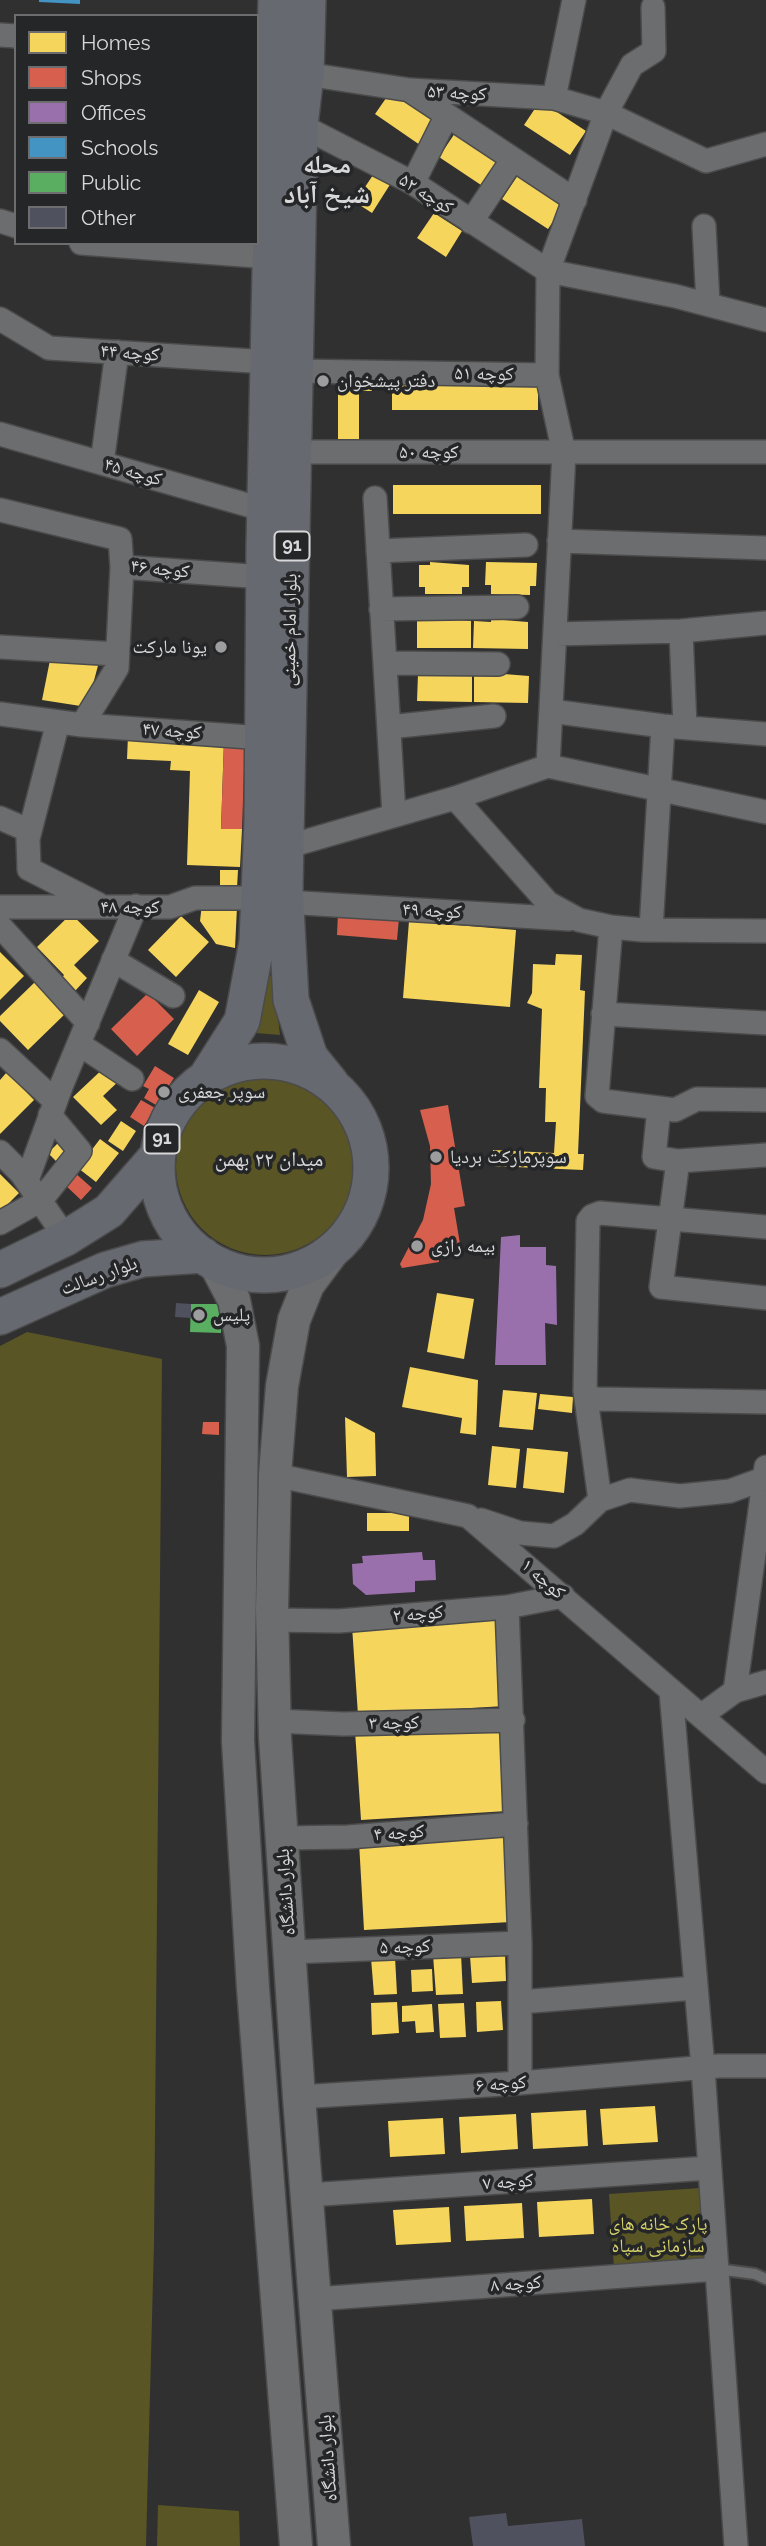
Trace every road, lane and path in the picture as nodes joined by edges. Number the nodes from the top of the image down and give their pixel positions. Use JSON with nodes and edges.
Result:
{"nodes":[{"id":1,"x":276,"y":0,"type":"edge"},
{"id":2,"x":308,"y":0,"type":"edge"},
{"id":3,"x":574,"y":0,"type":"edge"},
{"id":4,"x":653,"y":7,"type":"dead end"},
{"id":5,"x":266,"y":61,"type":"edge"},
{"id":6,"x":306,"y":74,"type":"junction"},
{"id":7,"x":410,"y":90,"type":"junction"},
{"id":8,"x":554,"y":98,"type":"junction"},
{"id":9,"x":606,"y":113,"type":"junction"},
{"id":10,"x":447,"y":115,"type":"junction"},
{"id":11,"x":300,"y":125,"type":"junction"},
{"id":12,"x":766,"y":144,"type":"edge"},
{"id":13,"x":513,"y":159,"type":"junction"},
{"id":14,"x":413,"y":183,"type":"junction"},
{"id":15,"x":575,"y":200,"type":"junction"},
{"id":16,"x":471,"y":222,"type":"junction"},
{"id":17,"x":705,"y":226,"type":"dead end"},
{"id":18,"x":108,"y":245,"type":"edge"},
{"id":19,"x":270,"y":257,"type":"junction"},
{"id":20,"x":548,"y":271,"type":"junction"},
{"id":21,"x":708,"y":304,"type":"junction"},
{"id":22,"x":0,"y":320,"type":"edge"},
{"id":23,"x":766,"y":320,"type":"edge"},
{"id":24,"x":117,"y":352,"type":"junction"},
{"id":25,"x":282,"y":367,"type":"junction"},
{"id":26,"x":547,"y":375,"type":"junction"},
{"id":27,"x":0,"y":434,"type":"edge"},
{"id":28,"x":295,"y":452,"type":"junction"},
{"id":29,"x":766,"y":452,"type":"edge"},
{"id":30,"x":564,"y":453,"type":"junction"},
{"id":31,"x":102,"y":463,"type":"junction"},
{"id":32,"x":374,"y":498,"type":"dead end"},
{"id":33,"x":0,"y":510,"type":"edge"},
{"id":34,"x":265,"y":510,"type":"junction"},
{"id":35,"x":559,"y":541,"type":"junction"},
{"id":36,"x":526,"y":545,"type":"dead end"},
{"id":37,"x":766,"y":548,"type":"edge"},
{"id":38,"x":378,"y":551,"type":"junction"},
{"id":39,"x":122,"y":567,"type":"junction"},
{"id":40,"x":264,"y":577,"type":"junction"},
{"id":41,"x":517,"y":607,"type":"dead end"},
{"id":42,"x":381,"y":608,"type":"junction"},
{"id":43,"x":766,"y":623,"type":"edge"},
{"id":44,"x":681,"y":631,"type":"junction"},
{"id":45,"x":555,"y":634,"type":"junction"},
{"id":46,"x":0,"y":647,"type":"edge"},
{"id":47,"x":117,"y":654,"type":"junction"},
{"id":48,"x":385,"y":663,"type":"junction"},
{"id":49,"x":498,"y":664,"type":"dead end"},
{"id":50,"x":551,"y":711,"type":"junction"},
{"id":51,"x":0,"y":714,"type":"edge"},
{"id":52,"x":494,"y":716,"type":"dead end"},
{"id":53,"x":58,"y":722,"type":"junction"},
{"id":54,"x":82,"y":725,"type":"junction"},
{"id":55,"x":389,"y":727,"type":"junction"},
{"id":56,"x":674,"y":727,"type":"junction"},
{"id":57,"x":766,"y":734,"type":"edge"},
{"id":58,"x":263,"y":737,"type":"junction"},
{"id":59,"x":548,"y":765,"type":"junction"},
{"id":60,"x":660,"y":789,"type":"junction"},
{"id":61,"x":456,"y":798,"type":"junction"},
{"id":62,"x":766,"y":812,"type":"edge"},
{"id":63,"x":394,"y":815,"type":"junction"},
{"id":64,"x":0,"y":818,"type":"edge"},
{"id":65,"x":30,"y":831,"type":"junction"},
{"id":66,"x":286,"y":847,"type":"junction"},
{"id":67,"x":272,"y":900,"type":"junction"},
{"id":68,"x":102,"y":906,"type":"junction"},
{"id":69,"x":136,"y":906,"type":"junction"},
{"id":70,"x":0,"y":907,"type":"edge"},
{"id":71,"x":579,"y":919,"type":"junction"},
{"id":72,"x":0,"y":926,"type":"edge"},
{"id":73,"x":611,"y":927,"type":"junction"},
{"id":74,"x":651,"y":930,"type":"junction"},
{"id":75,"x":766,"y":931,"type":"edge"},
{"id":76,"x":113,"y":960,"type":"junction"},
{"id":77,"x":173,"y":996,"type":"dead end"},
{"id":78,"x":603,"y":1014,"type":"junction"},
{"id":79,"x":766,"y":1023,"type":"edge"},
{"id":80,"x":83,"y":1033,"type":"junction"},
{"id":81,"x":0,"y":1050,"type":"edge"},
{"id":82,"x":207,"y":1076,"type":"junction"},
{"id":83,"x":132,"y":1079,"type":"dead end"},
{"id":84,"x":331,"y":1083,"type":"junction"},
{"id":85,"x":766,"y":1100,"type":"edge"},
{"id":86,"x":53,"y":1108,"type":"junction"},
{"id":87,"x":659,"y":1108,"type":"junction"},
{"id":88,"x":0,"y":1152,"type":"edge"},
{"id":89,"x":766,"y":1155,"type":"edge"},
{"id":90,"x":157,"y":1156,"type":"junction"},
{"id":91,"x":678,"y":1161,"type":"junction"},
{"id":92,"x":27,"y":1180,"type":"junction"},
{"id":93,"x":41,"y":1200,"type":"junction"},
{"id":94,"x":671,"y":1219,"type":"junction"},
{"id":95,"x":0,"y":1223,"type":"edge"},
{"id":96,"x":766,"y":1227,"type":"edge"},
{"id":97,"x":66,"y":1238,"type":"junction"},
{"id":98,"x":334,"y":1250,"type":"junction"},
{"id":99,"x":208,"y":1259,"type":"junction"},
{"id":100,"x":0,"y":1270,"type":"edge"},
{"id":101,"x":766,"y":1298,"type":"edge"},
{"id":102,"x":0,"y":1317,"type":"edge"},
{"id":103,"x":585,"y":1391,"type":"junction"},
{"id":104,"x":766,"y":1402,"type":"edge"},
{"id":105,"x":764,"y":1473,"type":"edge"},
{"id":106,"x":275,"y":1475,"type":"junction"},
{"id":107,"x":600,"y":1500,"type":"junction"},
{"id":108,"x":762,"y":1515,"type":"edge"},
{"id":109,"x":468,"y":1516,"type":"junction"},
{"id":110,"x":759,"y":1575,"type":"edge"},
{"id":111,"x":563,"y":1596,"type":"junction"},
{"id":112,"x":507,"y":1607,"type":"junction"},
{"id":113,"x":272,"y":1620,"type":"junction"},
{"id":114,"x":766,"y":1682,"type":"edge"},
{"id":115,"x":671,"y":1690,"type":"junction"},
{"id":116,"x":734,"y":1692,"type":"junction"},
{"id":117,"x":702,"y":1715,"type":"junction"},
{"id":118,"x":513,"y":1720,"type":"junction"},
{"id":119,"x":275,"y":1721,"type":"junction"},
{"id":120,"x":766,"y":1772,"type":"edge"},
{"id":121,"x":516,"y":1824,"type":"junction"},
{"id":122,"x":282,"y":1838,"type":"junction"},
{"id":123,"x":520,"y":1943,"type":"junction"},
{"id":124,"x":289,"y":1952,"type":"junction"},
{"id":125,"x":251,"y":1953,"type":"junction"},
{"id":126,"x":695,"y":1988,"type":"junction"},
{"id":127,"x":520,"y":2002,"type":"junction"},
{"id":128,"x":766,"y":2066,"type":"edge"},
{"id":129,"x":703,"y":2068,"type":"junction"},
{"id":130,"x":520,"y":2083,"type":"junction"},
{"id":131,"x":299,"y":2097,"type":"junction"},
{"id":132,"x":709,"y":2168,"type":"junction"},
{"id":133,"x":308,"y":2195,"type":"junction"},
{"id":134,"x":717,"y":2269,"type":"junction"},
{"id":135,"x":766,"y":2279,"type":"edge"},
{"id":136,"x":316,"y":2299,"type":"junction"},
{"id":137,"x":296,"y":2546,"type":"edge"},
{"id":138,"x":334,"y":2546,"type":"edge"},
{"id":139,"x":736,"y":2546,"type":"edge"}],
"edges":[{"from":1,"to":5,"type":"main road","name":"بلوار امام خمینی","number":"91"},
{"from":2,"to":6,"type":"main road","name":"بلوار امام خمینی","number":"91"},
{"from":3,"to":8,"type":"street"},
{"from":4,"to":9,"type":"street"},
{"from":5,"to":19,"type":"main road","name":"بلوار امام خمینی","number":"91"},
{"from":6,"to":7,"type":"street","name":"کوچه ۵۳"},
{"from":6,"to":11,"type":"main road","name":"بلوار امام خمینی","number":"91"},
{"from":7,"to":8,"type":"street","name":"کوچه ۵۳"},
{"from":7,"to":10,"type":"street"},
{"from":8,"to":9,"type":"street","name":"کوچه ۵۳"},
{"from":9,"to":12,"type":"street","name":"کوچه ۵۳"},
{"from":9,"to":15,"type":"street"},
{"from":10,"to":13,"type":"street"},
{"from":10,"to":14,"type":"street"},
{"from":11,"to":14,"type":"street","name":"کوچه ۵۲"},
{"from":11,"to":25,"type":"main road","name":"بلوار امام خمینی","number":"91"},
{"from":13,"to":15,"type":"street"},
{"from":13,"to":16,"type":"street"},
{"from":14,"to":16,"type":"street","name":"کوچه ۵۲"},
{"from":15,"to":20,"type":"street"},
{"from":16,"to":20,"type":"street","name":"کوچه ۵۲"},
{"from":17,"to":21,"type":"street"},
{"from":18,"to":19,"type":"street"},
{"from":19,"to":25,"type":"main road","name":"بلوار امام خمینی","number":"91"},
{"from":20,"to":21,"type":"street"},
{"from":20,"to":26,"type":"street"},
{"from":21,"to":23,"type":"street"},
{"from":22,"to":24,"type":"street","name":"کوچه ۴۴"},
{"from":24,"to":25,"type":"street","name":"کوچه ۴۴"},
{"from":24,"to":31,"type":"street"},
{"from":25,"to":26,"type":"street","name":"کوچه ۵۱"},
{"from":25,"to":28,"type":"main road","name":"بلوار امام خمینی","number":"91"},
{"from":25,"to":34,"type":"main road","name":"بلوار امام خمینی","number":"91"},
{"from":26,"to":30,"type":"street"},
{"from":27,"to":31,"type":"street","name":"کوچه ۴۵"},
{"from":28,"to":30,"type":"street","name":"کوچه ۵۰"},
{"from":28,"to":66,"type":"main road","name":"بلوار امام خمینی","number":"91"},
{"from":29,"to":30,"type":"street","name":"کوچه ۵۰"},
{"from":30,"to":35,"type":"street"},
{"from":31,"to":34,"type":"street","name":"کوچه ۴۵"},
{"from":32,"to":38,"type":"street"},
{"from":33,"to":39,"type":"street","name":"کوچه ۴۶"},
{"from":34,"to":40,"type":"main road","name":"بلوار امام خمینی","number":"91"},
{"from":35,"to":37,"type":"street"},
{"from":35,"to":45,"type":"street"},
{"from":36,"to":38,"type":"street"},
{"from":38,"to":42,"type":"street"},
{"from":39,"to":40,"type":"street","name":"کوچه ۴۶"},
{"from":39,"to":47,"type":"street"},
{"from":40,"to":58,"type":"main road","name":"بلوار امام خمینی","number":"91"},
{"from":41,"to":42,"type":"street"},
{"from":42,"to":48,"type":"street"},
{"from":43,"to":44,"type":"street"},
{"from":44,"to":45,"type":"street"},
{"from":44,"to":56,"type":"street"},
{"from":45,"to":50,"type":"street"},
{"from":46,"to":47,"type":"street"},
{"from":47,"to":54,"type":"street"},
{"from":48,"to":49,"type":"street"},
{"from":48,"to":55,"type":"street"},
{"from":50,"to":56,"type":"street"},
{"from":50,"to":59,"type":"street"},
{"from":51,"to":53,"type":"street","name":"کوچه ۴۷"},
{"from":52,"to":55,"type":"street"},
{"from":53,"to":54,"type":"street","name":"کوچه ۴۷"},
{"from":53,"to":65,"type":"street"},
{"from":54,"to":58,"type":"street","name":"کوچه ۴۷"},
{"from":55,"to":63,"type":"street"},
{"from":56,"to":57,"type":"street"},
{"from":56,"to":60,"type":"street"},
{"from":58,"to":67,"type":"main road","name":"بلوار امام خمینی","number":"91"},
{"from":59,"to":60,"type":"street"},
{"from":59,"to":61,"type":"street"},
{"from":60,"to":62,"type":"street"},
{"from":60,"to":74,"type":"street"},
{"from":61,"to":63,"type":"street"},
{"from":61,"to":71,"type":"street"},
{"from":63,"to":66,"type":"street"},
{"from":64,"to":65,"type":"street"},
{"from":65,"to":68,"type":"street"},
{"from":66,"to":67,"type":"main road","name":"بلوار امام خمینی","number":"91"},
{"from":67,"to":69,"type":"street","name":"کوچه ۴۸"},
{"from":67,"to":71,"type":"street","name":"کوچه ۴۹"},
{"from":67,"to":82,"type":"main road","name":"بلوار امام خمینی","number":"91"},
{"from":67,"to":84,"type":"main road","name":"بلوار امام خمینی","number":"91"},
{"from":68,"to":69,"type":"street","name":"کوچه ۴۸"},
{"from":68,"to":70,"type":"street","name":"کوچه ۴۸"},
{"from":69,"to":76,"type":"street"},
{"from":71,"to":73,"type":"street"},
{"from":72,"to":80,"type":"street"},
{"from":73,"to":74,"type":"street"},
{"from":73,"to":78,"type":"street"},
{"from":74,"to":75,"type":"street"},
{"from":76,"to":77,"type":"street"},
{"from":76,"to":80,"type":"street"},
{"from":78,"to":79,"type":"street"},
{"from":78,"to":87,"type":"street"},
{"from":80,"to":83,"type":"street"},
{"from":80,"to":86,"type":"street"},
{"from":81,"to":86,"type":"street"},
{"from":82,"to":84,"type":"main road","number":"91"},
{"from":82,"to":90,"type":"main road","number":"91"},
{"from":84,"to":98,"type":"main road","number":"91"},
{"from":85,"to":87,"type":"street"},
{"from":86,"to":92,"type":"street"},
{"from":86,"to":93,"type":"street"},
{"from":87,"to":91,"type":"street"},
{"from":88,"to":92,"type":"street"},
{"from":89,"to":91,"type":"street"},
{"from":90,"to":97,"type":"main road","number":"91"},
{"from":90,"to":99,"type":"main road","number":"91"},
{"from":91,"to":94,"type":"street"},
{"from":92,"to":93,"type":"street"},
{"from":93,"to":95,"type":"street"},
{"from":93,"to":97,"type":"street"},
{"from":94,"to":96,"type":"street"},
{"from":94,"to":101,"type":"street"},
{"from":94,"to":103,"type":"street"},
{"from":97,"to":100,"type":"main road","number":"91"},
{"from":98,"to":99,"type":"main road","number":"91"},
{"from":98,"to":106,"type":"main road","name":"بلوار دانشگاه"},
{"from":99,"to":102,"type":"main road","name":"بلوار رسالت","number":"91"},
{"from":99,"to":125,"type":"main road","name":"بلوار دانشگاه"},
{"from":103,"to":104,"type":"street"},
{"from":103,"to":107,"type":"street"},
{"from":105,"to":107,"type":"street"},
{"from":105,"to":108,"type":"street"},
{"from":106,"to":109,"type":"street","name":"کوچه ۱"},
{"from":106,"to":113,"type":"main road","name":"بلوار دانشگاه"},
{"from":107,"to":109,"type":"street"},
{"from":108,"to":110,"type":"street"},
{"from":109,"to":111,"type":"street","name":"کوچه ۱"},
{"from":110,"to":116,"type":"street"},
{"from":111,"to":112,"type":"street","name":"کوچه ۲"},
{"from":111,"to":115,"type":"street","name":"کوچه ۱"},
{"from":112,"to":113,"type":"street","name":"کوچه ۲"},
{"from":112,"to":118,"type":"street"},
{"from":113,"to":119,"type":"main road","name":"بلوار دانشگاه"},
{"from":114,"to":116,"type":"street"},
{"from":115,"to":117,"type":"street","name":"کوچه ۱"},
{"from":115,"to":126,"type":"street"},
{"from":116,"to":117,"type":"street"},
{"from":117,"to":120,"type":"street","name":"کوچه ۱"},
{"from":118,"to":119,"type":"street","name":"کوچه ۳"},
{"from":118,"to":121,"type":"street"},
{"from":119,"to":122,"type":"main road","name":"بلوار دانشگاه"},
{"from":121,"to":122,"type":"street","name":"کوچه ۴"},
{"from":121,"to":123,"type":"street"},
{"from":122,"to":124,"type":"main road","name":"بلوار دانشگاه"},
{"from":123,"to":124,"type":"street","name":"کوچه ۵"},
{"from":123,"to":127,"type":"street"},
{"from":124,"to":125,"type":"main road"},
{"from":124,"to":131,"type":"main road","name":"بلوار دانشگاه"},
{"from":125,"to":137,"type":"main road","name":"بلوار دانشگاه"},
{"from":126,"to":127,"type":"street"},
{"from":126,"to":129,"type":"street"},
{"from":127,"to":130,"type":"street"},
{"from":128,"to":129,"type":"street","name":"کوچه ۶"},
{"from":129,"to":130,"type":"street","name":"کوچه ۶"},
{"from":129,"to":132,"type":"street"},
{"from":130,"to":131,"type":"street","name":"کوچه ۶"},
{"from":131,"to":133,"type":"main road","name":"بلوار دانشگاه"},
{"from":132,"to":133,"type":"street","name":"کوچه ۷"},
{"from":132,"to":134,"type":"street"},
{"from":133,"to":136,"type":"main road","name":"بلوار دانشگاه"},
{"from":134,"to":135,"type":"lane"},
{"from":134,"to":136,"type":"street","name":"کوچه ۸"},
{"from":134,"to":139,"type":"street"},
{"from":136,"to":138,"type":"main road","name":"بلوار دانشگاه"}]}
